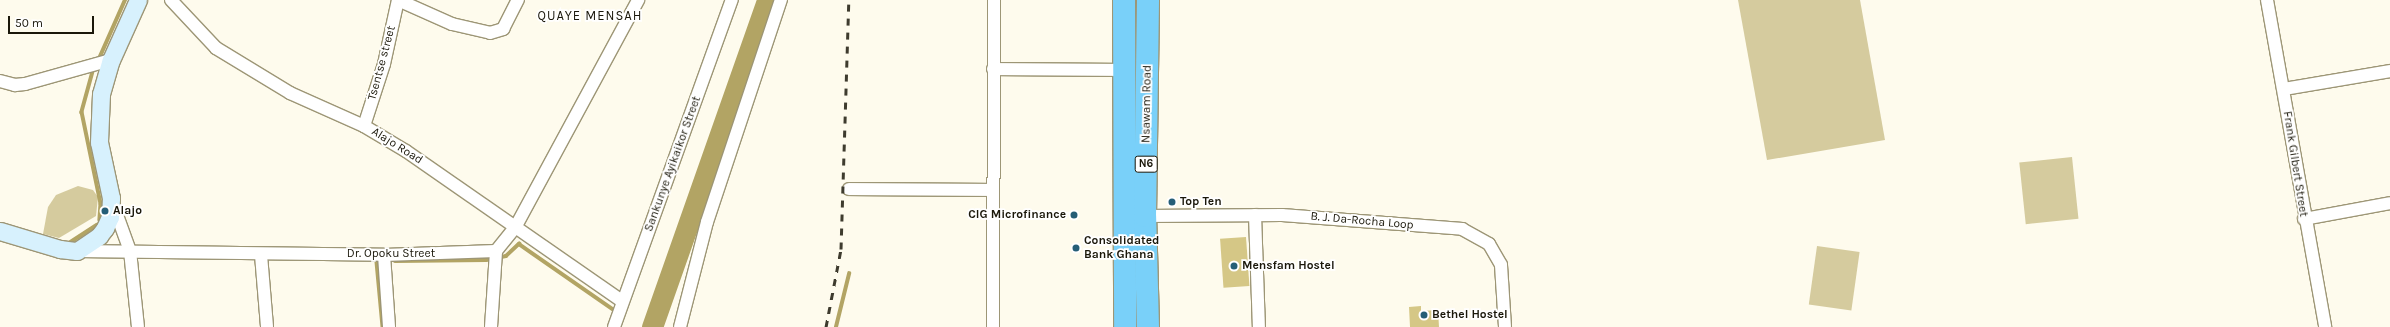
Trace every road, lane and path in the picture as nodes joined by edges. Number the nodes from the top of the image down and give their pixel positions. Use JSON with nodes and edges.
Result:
{"nodes":[{"id":1,"x":138,"y":0,"type":"edge"},
{"id":2,"x":171,"y":0,"type":"edge"},
{"id":3,"x":398,"y":0,"type":"edge"},
{"id":4,"x":518,"y":0,"type":"edge"},
{"id":5,"x":638,"y":0,"type":"edge"},
{"id":6,"x":732,"y":0,"type":"edge"},
{"id":7,"x":781,"y":0,"type":"edge"},
{"id":8,"x":994,"y":0,"type":"edge"},
{"id":9,"x":1124,"y":0,"type":"edge"},
{"id":10,"x":1148,"y":0,"type":"edge"},
{"id":11,"x":2267,"y":0,"type":"edge"},
{"id":12,"x":111,"y":60,"type":"junction"},
{"id":13,"x":993,"y":69,"type":"junction"},
{"id":14,"x":1124,"y":70,"type":"junction"},
{"id":15,"x":2390,"y":71,"type":"edge"},
{"id":16,"x":0,"y":81,"type":"edge"},
{"id":17,"x":2284,"y":89,"type":"junction"},
{"id":18,"x":364,"y":126,"type":"junction"},
{"id":19,"x":849,"y":189,"type":"dead end"},
{"id":20,"x":993,"y":190,"type":"junction"},
{"id":21,"x":110,"y":198,"type":"junction"},
{"id":22,"x":2390,"y":203,"type":"edge"},
{"id":23,"x":1255,"y":215,"type":"junction"},
{"id":24,"x":1144,"y":216,"type":"junction"},
{"id":25,"x":2304,"y":219,"type":"junction"},
{"id":26,"x":516,"y":226,"type":"junction"},
{"id":27,"x":0,"y":231,"type":"edge"},
{"id":28,"x":77,"y":251,"type":"junction"},
{"id":29,"x":130,"y":251,"type":"junction"},
{"id":30,"x":496,"y":251,"type":"junction"},
{"id":31,"x":260,"y":254,"type":"junction"},
{"id":32,"x":384,"y":255,"type":"junction"},
{"id":33,"x":622,"y":301,"type":"junction"},
{"id":34,"x":138,"y":327,"type":"edge"},
{"id":35,"x":267,"y":327,"type":"edge"},
{"id":36,"x":389,"y":327,"type":"edge"},
{"id":37,"x":491,"y":327,"type":"edge"},
{"id":38,"x":614,"y":327,"type":"edge"},
{"id":39,"x":680,"y":327,"type":"edge"},
{"id":40,"x":993,"y":327,"type":"edge"},
{"id":41,"x":1125,"y":327,"type":"edge"},
{"id":42,"x":1148,"y":327,"type":"edge"},
{"id":43,"x":1259,"y":327,"type":"edge"},
{"id":44,"x":1505,"y":327,"type":"edge"},
{"id":45,"x":2325,"y":327,"type":"edge"}],
"edges":[{"from":1,"to":12,"type":"street"},
{"from":2,"to":18,"type":"street","name":"Alajo Road"},
{"from":3,"to":4,"type":"street"},
{"from":3,"to":18,"type":"street","name":"Tsentse street"},
{"from":5,"to":26,"type":"street"},
{"from":6,"to":33,"type":"street","name":"Sankunye Ayikaikor Street"},
{"from":7,"to":39,"type":"street"},
{"from":8,"to":13,"type":"street"},
{"from":9,"to":14,"type":"highway","name":"Nsawam Road","number":"N6"},
{"from":10,"to":24,"type":"highway","name":"Nsawam Road","number":"N6"},
{"from":11,"to":17,"type":"street","name":"Frank Gilbert Street"},
{"from":12,"to":16,"type":"street"},
{"from":12,"to":21,"type":"street"},
{"from":13,"to":14,"type":"street"},
{"from":13,"to":20,"type":"street"},
{"from":14,"to":41,"type":"highway","name":"Nsawam Road","number":"N6"},
{"from":15,"to":17,"type":"street"},
{"from":17,"to":25,"type":"street","name":"Frank Gilbert Street"},
{"from":18,"to":26,"type":"street","name":"Alajo Road"},
{"from":19,"to":20,"type":"street"},
{"from":20,"to":40,"type":"street"},
{"from":21,"to":28,"type":"street"},
{"from":21,"to":29,"type":"street"},
{"from":22,"to":25,"type":"street"},
{"from":23,"to":24,"type":"street","name":"B. J. Da-Rocha Loop"},
{"from":23,"to":43,"type":"street"},
{"from":23,"to":44,"type":"street","name":"B. J. Da-Rocha Loop"},
{"from":24,"to":42,"type":"highway","name":"Nsawam Road","number":"N6"},
{"from":25,"to":45,"type":"street","name":"Frank Gilbert Street"},
{"from":26,"to":30,"type":"street"},
{"from":26,"to":33,"type":"street","name":"Alajo Road"},
{"from":27,"to":28,"type":"street","name":"Dr. Opoku Street"},
{"from":28,"to":29,"type":"street","name":"Dr. Opoku Street"},
{"from":29,"to":31,"type":"street","name":"Dr. Opoku Street"},
{"from":29,"to":34,"type":"street"},
{"from":30,"to":32,"type":"street","name":"Dr. Opoku Street"},
{"from":30,"to":37,"type":"street"},
{"from":31,"to":32,"type":"street","name":"Dr. Opoku Street"},
{"from":31,"to":35,"type":"street"},
{"from":32,"to":36,"type":"street"},
{"from":33,"to":38,"type":"street","name":"Sankunye Ayikaikor Street"}]}
